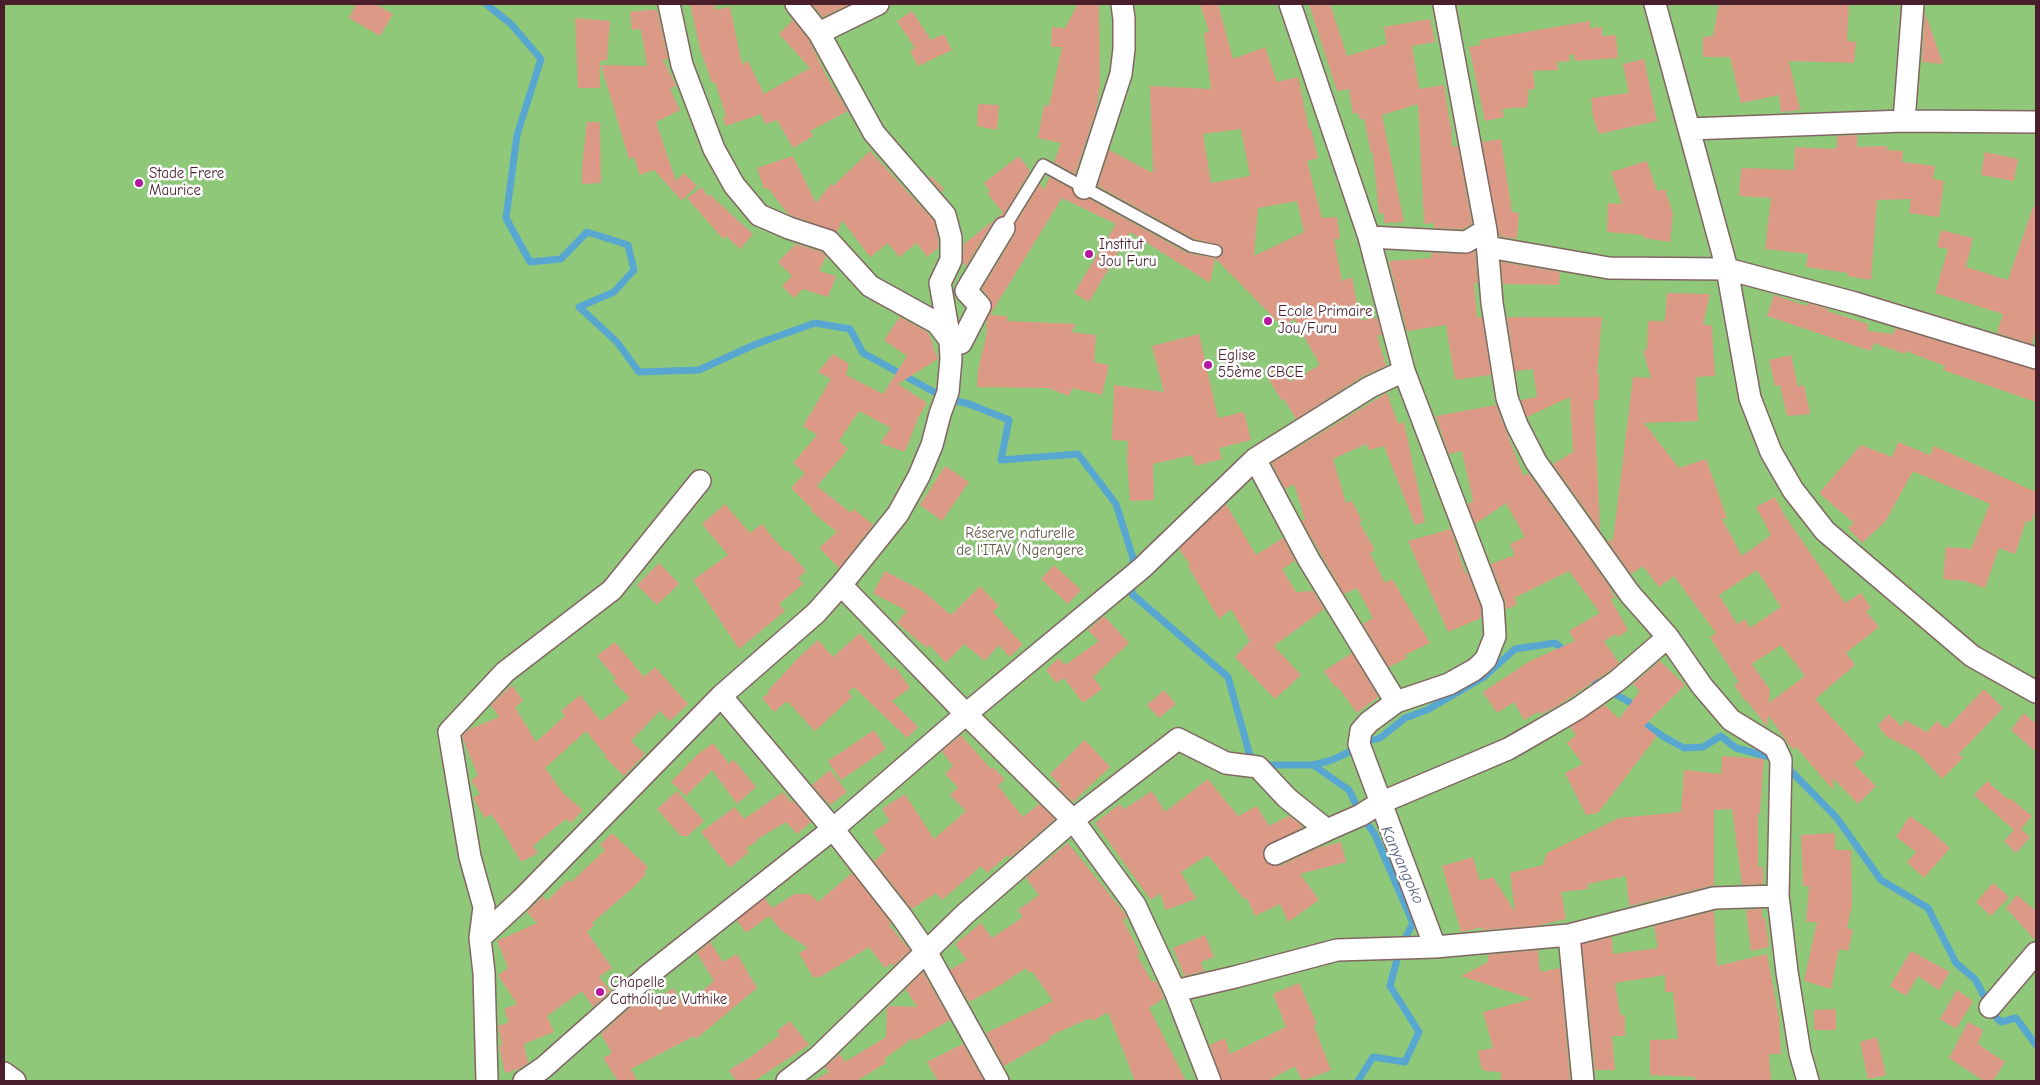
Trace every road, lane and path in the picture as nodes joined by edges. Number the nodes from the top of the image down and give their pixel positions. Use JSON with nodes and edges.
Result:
{"nodes":[{"id":1,"x":669,"y":4,"type":"edge"},
{"id":2,"x":796,"y":4,"type":"edge"},
{"id":3,"x":878,"y":4,"type":"edge"},
{"id":4,"x":1122,"y":4,"type":"edge"},
{"id":5,"x":1290,"y":4,"type":"edge"},
{"id":6,"x":1444,"y":4,"type":"edge"},
{"id":7,"x":1655,"y":4,"type":"edge"},
{"id":8,"x":1913,"y":4,"type":"edge"},
{"id":9,"x":819,"y":33,"type":"junction"},
{"id":10,"x":1904,"y":121,"type":"junction"},
{"id":11,"x":2036,"y":122,"type":"edge"},
{"id":12,"x":1689,"y":129,"type":"junction"},
{"id":13,"x":1084,"y":188,"type":"junction"},
{"id":14,"x":1004,"y":228,"type":"joint"},
{"id":15,"x":1486,"y":230,"type":"junction"},
{"id":16,"x":1369,"y":237,"type":"junction"},
{"id":17,"x":1216,"y":251,"type":"dead end"},
{"id":18,"x":1727,"y":269,"type":"junction"},
{"id":19,"x":950,"y":340,"type":"junction"},
{"id":20,"x":2036,"y":358,"type":"edge"},
{"id":21,"x":1404,"y":371,"type":"junction"},
{"id":22,"x":1255,"y":459,"type":"junction"},
{"id":23,"x":700,"y":481,"type":"dead end"},
{"id":24,"x":841,"y":585,"type":"junction"},
{"id":25,"x":1668,"y":637,"type":"junction"},
{"id":26,"x":2036,"y":692,"type":"edge"},
{"id":27,"x":721,"y":696,"type":"junction"},
{"id":28,"x":1396,"y":702,"type":"junction"},
{"id":29,"x":966,"y":714,"type":"junction"},
{"id":30,"x":1380,"y":803,"type":"junction"},
{"id":31,"x":1073,"y":820,"type":"junction"},
{"id":32,"x":833,"y":829,"type":"junction"},
{"id":33,"x":1327,"y":830,"type":"junction"},
{"id":34,"x":1274,"y":854,"type":"dead end"},
{"id":35,"x":1778,"y":896,"type":"junction"},
{"id":36,"x":1569,"y":935,"type":"junction"},
{"id":37,"x":480,"y":938,"type":"junction"},
{"id":38,"x":1435,"y":947,"type":"junction"},
{"id":39,"x":927,"y":952,"type":"junction"},
{"id":40,"x":2036,"y":953,"type":"edge"},
{"id":41,"x":1174,"y":991,"type":"junction"},
{"id":42,"x":1990,"y":1007,"type":"dead end"},
{"id":43,"x":4,"y":1073,"type":"edge"},
{"id":44,"x":15,"y":1081,"type":"edge"},
{"id":45,"x":487,"y":1081,"type":"edge"},
{"id":46,"x":524,"y":1081,"type":"edge"},
{"id":47,"x":787,"y":1081,"type":"edge"},
{"id":48,"x":998,"y":1081,"type":"edge"},
{"id":49,"x":1210,"y":1081,"type":"edge"},
{"id":50,"x":1583,"y":1081,"type":"edge"},
{"id":51,"x":1808,"y":1081,"type":"edge"}],
"edges":[{"from":1,"to":19,"type":"street"},
{"from":2,"to":9,"type":"street"},
{"from":3,"to":9,"type":"street"},
{"from":4,"to":13,"type":"street"},
{"from":5,"to":16,"type":"street"},
{"from":6,"to":15,"type":"street"},
{"from":7,"to":12,"type":"street"},
{"from":8,"to":10,"type":"street"},
{"from":9,"to":19,"type":"street"},
{"from":10,"to":11,"type":"street"},
{"from":10,"to":12,"type":"street"},
{"from":12,"to":18,"type":"street"},
{"from":13,"to":14,"type":"lane"},
{"from":13,"to":17,"type":"lane"},
{"from":14,"to":19,"type":"street"},
{"from":15,"to":16,"type":"street"},
{"from":15,"to":18,"type":"street"},
{"from":15,"to":25,"type":"street"},
{"from":16,"to":21,"type":"street"},
{"from":18,"to":20,"type":"street"},
{"from":18,"to":26,"type":"street"},
{"from":19,"to":24,"type":"street"},
{"from":21,"to":22,"type":"street"},
{"from":21,"to":28,"type":"street"},
{"from":22,"to":28,"type":"street"},
{"from":22,"to":29,"type":"street"},
{"from":23,"to":37,"type":"street"},
{"from":24,"to":27,"type":"street"},
{"from":24,"to":29,"type":"street"},
{"from":25,"to":30,"type":"street"},
{"from":25,"to":35,"type":"street"},
{"from":27,"to":32,"type":"street"},
{"from":27,"to":37,"type":"street"},
{"from":28,"to":30,"type":"street"},
{"from":29,"to":31,"type":"street"},
{"from":29,"to":32,"type":"street"},
{"from":30,"to":33,"type":"street"},
{"from":30,"to":38,"type":"street"},
{"from":31,"to":33,"type":"street"},
{"from":31,"to":39,"type":"street"},
{"from":31,"to":41,"type":"street"},
{"from":32,"to":39,"type":"street"},
{"from":32,"to":46,"type":"street"},
{"from":33,"to":34,"type":"street"},
{"from":35,"to":36,"type":"street"},
{"from":35,"to":51,"type":"street"},
{"from":36,"to":38,"type":"street"},
{"from":36,"to":50,"type":"street"},
{"from":37,"to":45,"type":"street"},
{"from":38,"to":41,"type":"street"},
{"from":39,"to":47,"type":"street"},
{"from":39,"to":48,"type":"street"},
{"from":40,"to":42,"type":"street"},
{"from":41,"to":49,"type":"street"},
{"from":43,"to":44,"type":"street"}]}
